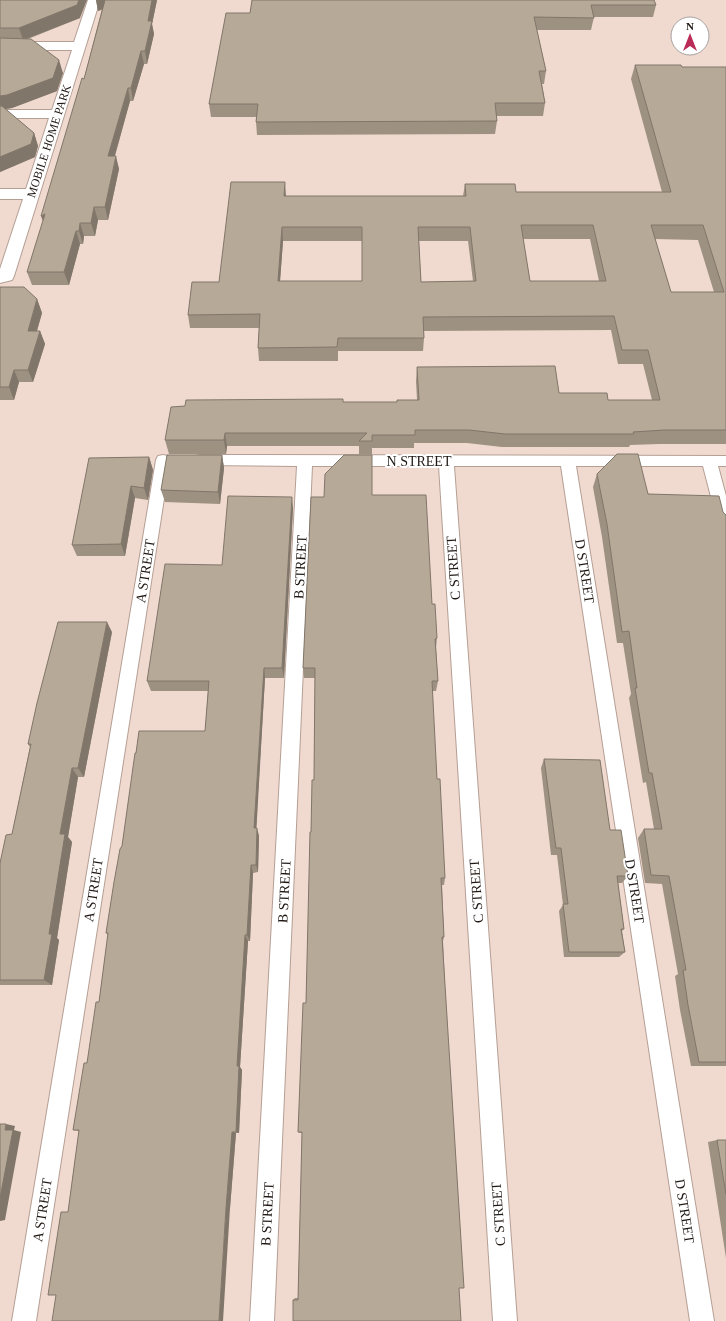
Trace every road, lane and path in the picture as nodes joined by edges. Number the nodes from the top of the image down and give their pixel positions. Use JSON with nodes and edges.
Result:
{"nodes":[{"id":1,"x":94,"y":0,"type":"edge"},
{"id":2,"x":0,"y":46,"type":"edge"},
{"id":3,"x":79,"y":46,"type":"junction"},
{"id":4,"x":0,"y":114,"type":"edge"},
{"id":5,"x":57,"y":114,"type":"junction"},
{"id":6,"x":0,"y":194,"type":"edge"},
{"id":7,"x":32,"y":194,"type":"junction"},
{"id":8,"x":0,"y":278,"type":"edge"},
{"id":9,"x":169,"y":460,"type":"joint"},
{"id":10,"x":305,"y":460,"type":"junction"},
{"id":11,"x":446,"y":461,"type":"junction"},
{"id":12,"x":568,"y":461,"type":"junction"},
{"id":13,"x":709,"y":462,"type":"junction"},
{"id":14,"x":726,"y":462,"type":"edge"},
{"id":15,"x":726,"y":524,"type":"edge"},
{"id":16,"x":24,"y":1321,"type":"edge"},
{"id":17,"x":262,"y":1321,"type":"edge"},
{"id":18,"x":505,"y":1321,"type":"edge"},
{"id":19,"x":702,"y":1321,"type":"edge"}],
"edges":[{"from":1,"to":3,"type":"street","name":"MOBILE HOME PARK"},
{"from":2,"to":3,"type":"street"},
{"from":3,"to":5,"type":"street","name":"MOBILE HOME PARK"},
{"from":4,"to":5,"type":"street"},
{"from":5,"to":7,"type":"street","name":"MOBILE HOME PARK"},
{"from":6,"to":7,"type":"street"},
{"from":7,"to":8,"type":"street","name":"MOBILE HOME PARK"},
{"from":9,"to":10,"type":"lane","name":"N STREET"},
{"from":9,"to":16,"type":"lane","name":"A STREET"},
{"from":10,"to":11,"type":"lane","name":"N STREET"},
{"from":10,"to":17,"type":"lane","name":"B STREET"},
{"from":11,"to":12,"type":"lane","name":"N STREET"},
{"from":11,"to":18,"type":"lane","name":"C STREET"},
{"from":12,"to":13,"type":"lane","name":"N STREET"},
{"from":12,"to":19,"type":"lane","name":"D STREET"},
{"from":13,"to":14,"type":"lane","name":"N STREET"},
{"from":13,"to":15,"type":"lane"}]}
